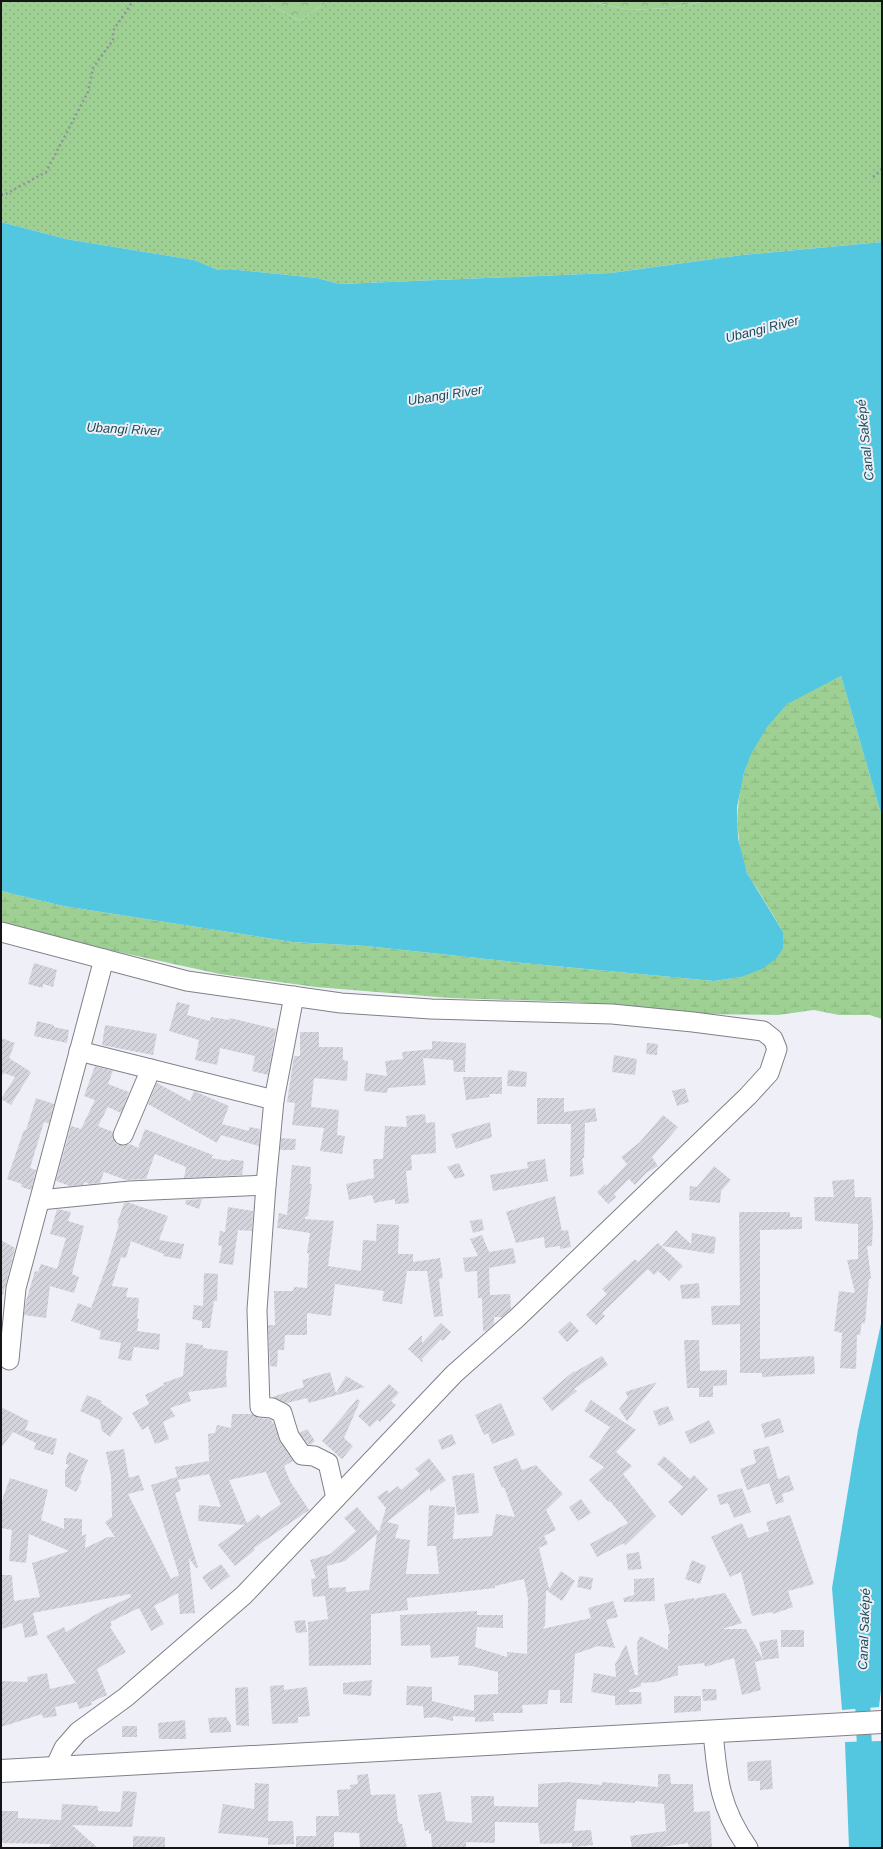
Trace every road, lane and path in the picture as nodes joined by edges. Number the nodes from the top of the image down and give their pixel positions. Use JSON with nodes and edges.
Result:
{"nodes":[{"id":1,"x":133,"y":1,"type":"edge"},
{"id":2,"x":882,"y":169,"type":"edge"},
{"id":3,"x":873,"y":177,"type":"dead end"},
{"id":4,"x":1,"y":195,"type":"edge"},
{"id":5,"x":1,"y":932,"type":"edge"},
{"id":6,"x":104,"y":959,"type":"junction"},
{"id":7,"x":294,"y":996,"type":"junction"},
{"id":8,"x":79,"y":1051,"type":"junction"},
{"id":9,"x":152,"y":1069,"type":"junction"},
{"id":10,"x":274,"y":1100,"type":"junction"},
{"id":11,"x":123,"y":1134,"type":"dead end"},
{"id":12,"x":266,"y":1185,"type":"junction"},
{"id":13,"x":40,"y":1200,"type":"junction"},
{"id":14,"x":8,"y":1360,"type":"dead end"},
{"id":15,"x":336,"y":1498,"type":"junction"},
{"id":16,"x":882,"y":1722,"type":"edge"},
{"id":17,"x":713,"y":1731,"type":"junction"},
{"id":18,"x":55,"y":1768,"type":"junction"},
{"id":19,"x":1,"y":1771,"type":"edge"},
{"id":20,"x":748,"y":1848,"type":"edge"}],
"edges":[{"from":1,"to":4,"type":"path"},
{"from":2,"to":3,"type":"path"},
{"from":5,"to":6,"type":"street"},
{"from":6,"to":7,"type":"street"},
{"from":6,"to":8,"type":"street"},
{"from":7,"to":10,"type":"street"},
{"from":7,"to":15,"type":"street"},
{"from":8,"to":9,"type":"street"},
{"from":8,"to":13,"type":"street"},
{"from":9,"to":10,"type":"street"},
{"from":9,"to":11,"type":"street"},
{"from":10,"to":12,"type":"street"},
{"from":12,"to":13,"type":"street"},
{"from":12,"to":15,"type":"street"},
{"from":13,"to":14,"type":"street"},
{"from":15,"to":18,"type":"street"},
{"from":16,"to":17,"type":"main road"},
{"from":17,"to":18,"type":"main road"},
{"from":17,"to":20,"type":"street"},
{"from":18,"to":19,"type":"main road"}]}
